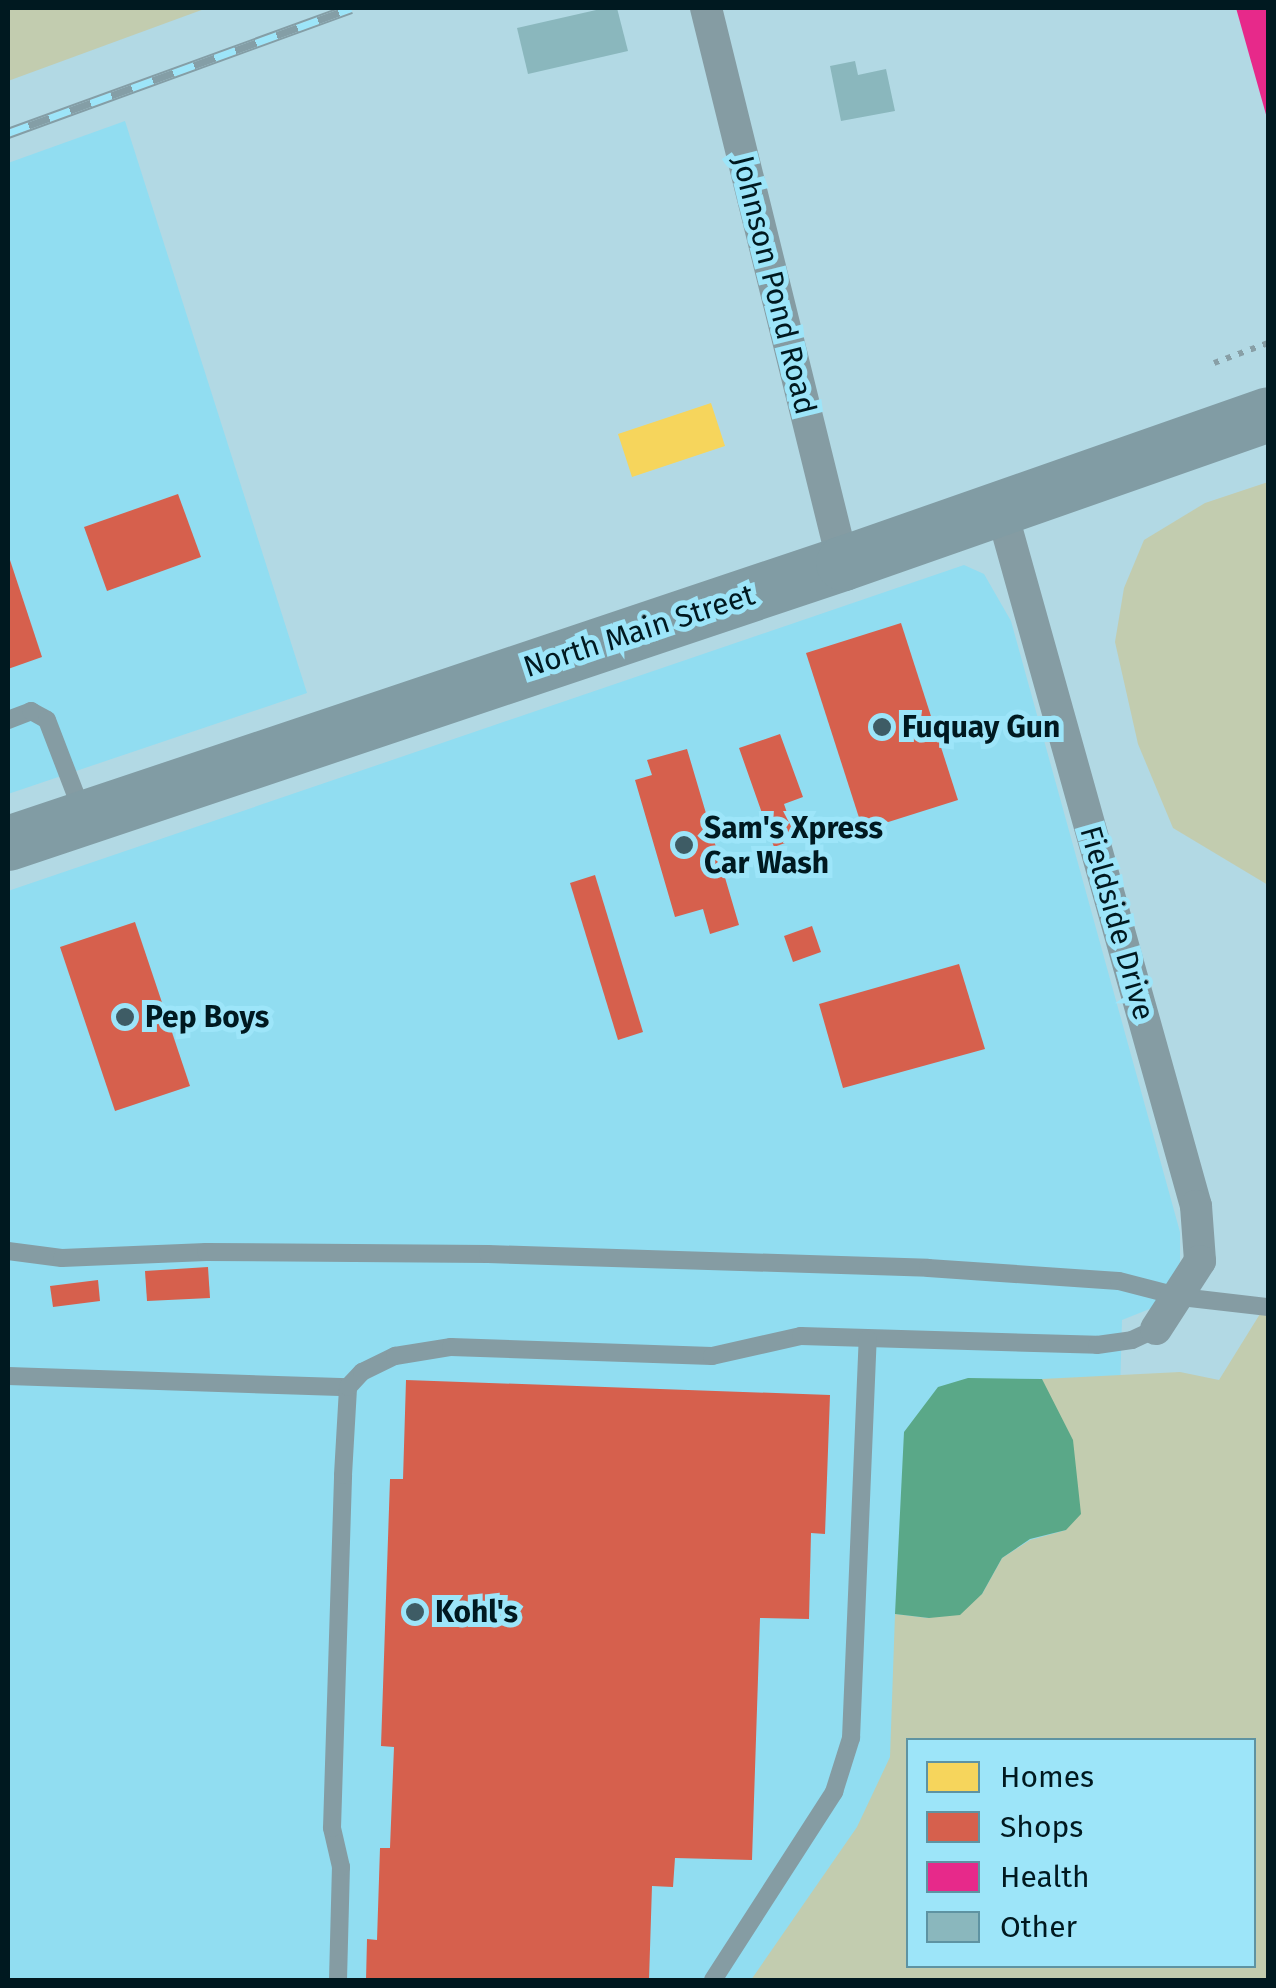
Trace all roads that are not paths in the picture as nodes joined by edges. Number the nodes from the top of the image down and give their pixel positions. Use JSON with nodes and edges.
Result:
{"nodes":[{"id":1,"x":706,"y":8,"type":"edge"},
{"id":2,"x":1268,"y":414,"type":"edge"},
{"id":3,"x":1001,"y":509,"type":"junction"},
{"id":4,"x":843,"y":563,"type":"junction"},
{"id":5,"x":8,"y":720,"type":"edge"},
{"id":6,"x":84,"y":817,"type":"junction"},
{"id":7,"x":9,"y":837,"type":"edge"},
{"id":8,"x":8,"y":1251,"type":"edge"},
{"id":9,"x":1181,"y":1296,"type":"junction"},
{"id":10,"x":1268,"y":1307,"type":"edge"},
{"id":11,"x":1156,"y":1329,"type":"joint"},
{"id":12,"x":868,"y":1339,"type":"junction"},
{"id":13,"x":8,"y":1376,"type":"edge"},
{"id":14,"x":348,"y":1387,"type":"junction"},
{"id":15,"x":338,"y":1980,"type":"edge"},
{"id":16,"x":713,"y":1980,"type":"edge"}],
"edges":[{"from":1,"to":4,"type":"street","name":"Johnson Pond Road"},
{"from":2,"to":3,"type":"highway","name":"North Main Street"},
{"from":3,"to":4,"type":"highway","name":"North Main Street"},
{"from":3,"to":9,"type":"street","name":"Fieldside Drive"},
{"from":4,"to":6,"type":"highway","name":"North Main Street"},
{"from":5,"to":6,"type":"lane"},
{"from":6,"to":7,"type":"highway","name":"North Main Street"},
{"from":8,"to":9,"type":"lane"},
{"from":9,"to":10,"type":"lane"},
{"from":9,"to":11,"type":"street","name":"Fieldside Drive"},
{"from":11,"to":12,"type":"lane"},
{"from":12,"to":14,"type":"lane"},
{"from":12,"to":16,"type":"lane"},
{"from":13,"to":14,"type":"lane"},
{"from":14,"to":15,"type":"lane"}]}
